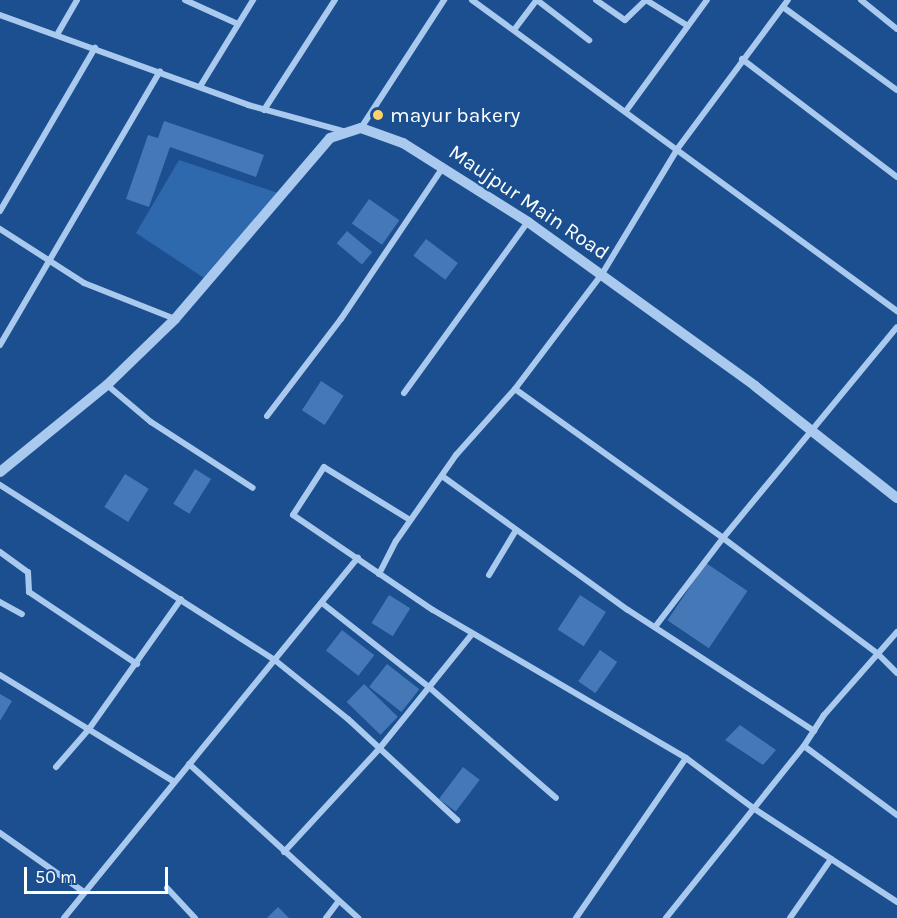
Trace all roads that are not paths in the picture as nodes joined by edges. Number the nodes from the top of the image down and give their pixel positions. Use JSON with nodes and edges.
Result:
{"nodes":[{"id":1,"x":77,"y":0,"type":"edge"},
{"id":2,"x":185,"y":0,"type":"edge"},
{"id":3,"x":253,"y":0,"type":"edge"},
{"id":4,"x":335,"y":0,"type":"edge"},
{"id":5,"x":444,"y":0,"type":"edge"},
{"id":6,"x":472,"y":0,"type":"edge"},
{"id":7,"x":596,"y":0,"type":"edge"},
{"id":8,"x":646,"y":0,"type":"edge"},
{"id":9,"x":706,"y":0,"type":"edge"},
{"id":10,"x":788,"y":0,"type":"edge"},
{"id":11,"x":861,"y":0,"type":"edge"},
{"id":12,"x":783,"y":7,"type":"junction"},
{"id":13,"x":0,"y":15,"type":"edge"},
{"id":14,"x":238,"y":24,"type":"junction"},
{"id":15,"x":688,"y":26,"type":"junction"},
{"id":16,"x":897,"y":28,"type":"edge"},
{"id":17,"x":514,"y":30,"type":"junction"},
{"id":18,"x":58,"y":33,"type":"junction"},
{"id":19,"x":589,"y":40,"type":"dead end"},
{"id":20,"x":95,"y":48,"type":"junction"},
{"id":21,"x":742,"y":59,"type":"junction"},
{"id":22,"x":160,"y":71,"type":"junction"},
{"id":23,"x":201,"y":85,"type":"junction"},
{"id":24,"x":897,"y":90,"type":"edge"},
{"id":25,"x":264,"y":110,"type":"junction"},
{"id":26,"x":626,"y":111,"type":"junction"},
{"id":27,"x":361,"y":128,"type":"junction"},
{"id":28,"x":343,"y":131,"type":"junction"},
{"id":29,"x":678,"y":148,"type":"junction"},
{"id":30,"x":443,"y":167,"type":"junction"},
{"id":31,"x":897,"y":177,"type":"edge"},
{"id":32,"x":0,"y":211,"type":"edge"},
{"id":33,"x":528,"y":222,"type":"junction"},
{"id":34,"x":0,"y":229,"type":"edge"},
{"id":35,"x":48,"y":260,"type":"junction"},
{"id":36,"x":602,"y":274,"type":"junction"},
{"id":37,"x":897,"y":311,"type":"edge"},
{"id":38,"x":175,"y":319,"type":"junction"},
{"id":39,"x":897,"y":327,"type":"edge"},
{"id":40,"x":0,"y":345,"type":"edge"},
{"id":41,"x":106,"y":385,"type":"junction"},
{"id":42,"x":515,"y":389,"type":"junction"},
{"id":43,"x":404,"y":393,"type":"dead end"},
{"id":44,"x":267,"y":416,"type":"dead end"},
{"id":45,"x":813,"y":430,"type":"junction"},
{"id":46,"x":0,"y":472,"type":"edge"},
{"id":47,"x":441,"y":476,"type":"junction"},
{"id":48,"x":0,"y":485,"type":"edge"},
{"id":49,"x":253,"y":488,"type":"dead end"},
{"id":50,"x":897,"y":498,"type":"edge"},
{"id":51,"x":410,"y":520,"type":"junction"},
{"id":52,"x":516,"y":530,"type":"junction"},
{"id":53,"x":723,"y":538,"type":"junction"},
{"id":54,"x":0,"y":552,"type":"edge"},
{"id":55,"x":358,"y":558,"type":"junction"},
{"id":56,"x":379,"y":574,"type":"junction"},
{"id":57,"x":489,"y":575,"type":"dead end"},
{"id":58,"x":181,"y":599,"type":"junction"},
{"id":59,"x":0,"y":602,"type":"edge"},
{"id":60,"x":322,"y":603,"type":"junction"},
{"id":61,"x":22,"y":614,"type":"dead end"},
{"id":62,"x":655,"y":627,"type":"junction"},
{"id":63,"x":897,"y":632,"type":"edge"},
{"id":64,"x":472,"y":634,"type":"junction"},
{"id":65,"x":878,"y":654,"type":"junction"},
{"id":66,"x":276,"y":661,"type":"junction"},
{"id":67,"x":137,"y":664,"type":"junction"},
{"id":68,"x":897,"y":673,"type":"edge"},
{"id":69,"x":0,"y":675,"type":"edge"},
{"id":70,"x":430,"y":688,"type":"junction"},
{"id":71,"x":89,"y":729,"type":"junction"},
{"id":72,"x":813,"y":732,"type":"junction"},
{"id":73,"x":804,"y":746,"type":"junction"},
{"id":74,"x":379,"y":748,"type":"junction"},
{"id":75,"x":686,"y":758,"type":"junction"},
{"id":76,"x":189,"y":764,"type":"junction"},
{"id":77,"x":56,"y":767,"type":"dead end"},
{"id":78,"x":173,"y":781,"type":"junction"},
{"id":79,"x":556,"y":798,"type":"dead end"},
{"id":80,"x":753,"y":808,"type":"junction"},
{"id":81,"x":897,"y":815,"type":"edge"},
{"id":82,"x":457,"y":820,"type":"dead end"},
{"id":83,"x":0,"y":833,"type":"edge"},
{"id":84,"x":284,"y":852,"type":"junction"},
{"id":85,"x":831,"y":859,"type":"junction"},
{"id":86,"x":167,"y":888,"type":"dead end"},
{"id":87,"x":84,"y":892,"type":"junction"},
{"id":88,"x":338,"y":902,"type":"junction"},
{"id":89,"x":897,"y":902,"type":"edge"},
{"id":90,"x":64,"y":918,"type":"edge"},
{"id":91,"x":195,"y":918,"type":"edge"},
{"id":92,"x":326,"y":918,"type":"edge"},
{"id":93,"x":358,"y":918,"type":"edge"},
{"id":94,"x":576,"y":918,"type":"edge"},
{"id":95,"x":666,"y":918,"type":"edge"},
{"id":96,"x":790,"y":918,"type":"edge"}],
"edges":[{"from":1,"to":18,"type":"street"},
{"from":2,"to":14,"type":"street"},
{"from":3,"to":14,"type":"street"},
{"from":4,"to":25,"type":"street"},
{"from":5,"to":27,"type":"street"},
{"from":6,"to":17,"type":"street"},
{"from":7,"to":8,"type":"street"},
{"from":8,"to":15,"type":"street"},
{"from":9,"to":15,"type":"street"},
{"from":10,"to":12,"type":"street"},
{"from":11,"to":16,"type":"street"},
{"from":12,"to":21,"type":"street"},
{"from":12,"to":24,"type":"street"},
{"from":13,"to":18,"type":"street"},
{"from":14,"to":23,"type":"street"},
{"from":15,"to":26,"type":"street"},
{"from":17,"to":19,"type":"street"},
{"from":17,"to":26,"type":"street"},
{"from":18,"to":20,"type":"street"},
{"from":20,"to":22,"type":"street"},
{"from":20,"to":32,"type":"street"},
{"from":21,"to":29,"type":"street"},
{"from":21,"to":31,"type":"street"},
{"from":22,"to":23,"type":"street"},
{"from":22,"to":35,"type":"street"},
{"from":23,"to":25,"type":"street"},
{"from":25,"to":28,"type":"street"},
{"from":26,"to":29,"type":"street"},
{"from":27,"to":28,"type":"street","name":"Maujpur Main Road"},
{"from":27,"to":30,"type":"street","name":"Maujpur Main Road"},
{"from":28,"to":38,"type":"street","name":"Maujpur Main Road"},
{"from":29,"to":36,"type":"street"},
{"from":29,"to":37,"type":"street"},
{"from":30,"to":33,"type":"street","name":"Maujpur Main Road"},
{"from":30,"to":44,"type":"street"},
{"from":33,"to":36,"type":"street","name":"Maujpur Main Road"},
{"from":33,"to":43,"type":"street"},
{"from":34,"to":35,"type":"street"},
{"from":35,"to":38,"type":"street"},
{"from":35,"to":40,"type":"street"},
{"from":36,"to":42,"type":"street"},
{"from":36,"to":45,"type":"street","name":"Maujpur Main Road"},
{"from":38,"to":41,"type":"street","name":"Maujpur Main Road"},
{"from":39,"to":45,"type":"street"},
{"from":41,"to":46,"type":"street","name":"Maujpur Main Road"},
{"from":41,"to":49,"type":"street"},
{"from":42,"to":47,"type":"street"},
{"from":42,"to":53,"type":"street"},
{"from":45,"to":50,"type":"street","name":"Maujpur Main Road"},
{"from":45,"to":53,"type":"street"},
{"from":47,"to":51,"type":"street"},
{"from":47,"to":52,"type":"street"},
{"from":48,"to":58,"type":"street"},
{"from":51,"to":55,"type":"street"},
{"from":51,"to":56,"type":"street"},
{"from":52,"to":57,"type":"street"},
{"from":52,"to":62,"type":"street"},
{"from":53,"to":62,"type":"street"},
{"from":53,"to":65,"type":"street"},
{"from":54,"to":67,"type":"street"},
{"from":55,"to":56,"type":"street"},
{"from":55,"to":60,"type":"street"},
{"from":56,"to":64,"type":"street"},
{"from":58,"to":66,"type":"street"},
{"from":58,"to":67,"type":"street"},
{"from":59,"to":61,"type":"street"},
{"from":60,"to":66,"type":"street"},
{"from":60,"to":70,"type":"street"},
{"from":62,"to":72,"type":"street"},
{"from":63,"to":65,"type":"street"},
{"from":64,"to":70,"type":"street"},
{"from":64,"to":75,"type":"street"},
{"from":65,"to":68,"type":"street"},
{"from":65,"to":72,"type":"street"},
{"from":66,"to":74,"type":"street"},
{"from":66,"to":76,"type":"street"},
{"from":67,"to":71,"type":"street"},
{"from":69,"to":71,"type":"street"},
{"from":70,"to":74,"type":"street"},
{"from":70,"to":79,"type":"street"},
{"from":71,"to":77,"type":"street"},
{"from":71,"to":78,"type":"street"},
{"from":72,"to":73,"type":"street"},
{"from":73,"to":80,"type":"street"},
{"from":73,"to":81,"type":"street"},
{"from":74,"to":82,"type":"street"},
{"from":74,"to":84,"type":"street"},
{"from":75,"to":80,"type":"street"},
{"from":75,"to":94,"type":"street"},
{"from":76,"to":78,"type":"street"},
{"from":76,"to":84,"type":"street"},
{"from":78,"to":87,"type":"street"},
{"from":80,"to":85,"type":"street"},
{"from":80,"to":95,"type":"street"},
{"from":83,"to":87,"type":"street"},
{"from":84,"to":88,"type":"street"},
{"from":85,"to":89,"type":"street"},
{"from":85,"to":96,"type":"street"},
{"from":86,"to":91,"type":"street"},
{"from":87,"to":90,"type":"street"},
{"from":88,"to":92,"type":"street"},
{"from":88,"to":93,"type":"street"}]}
